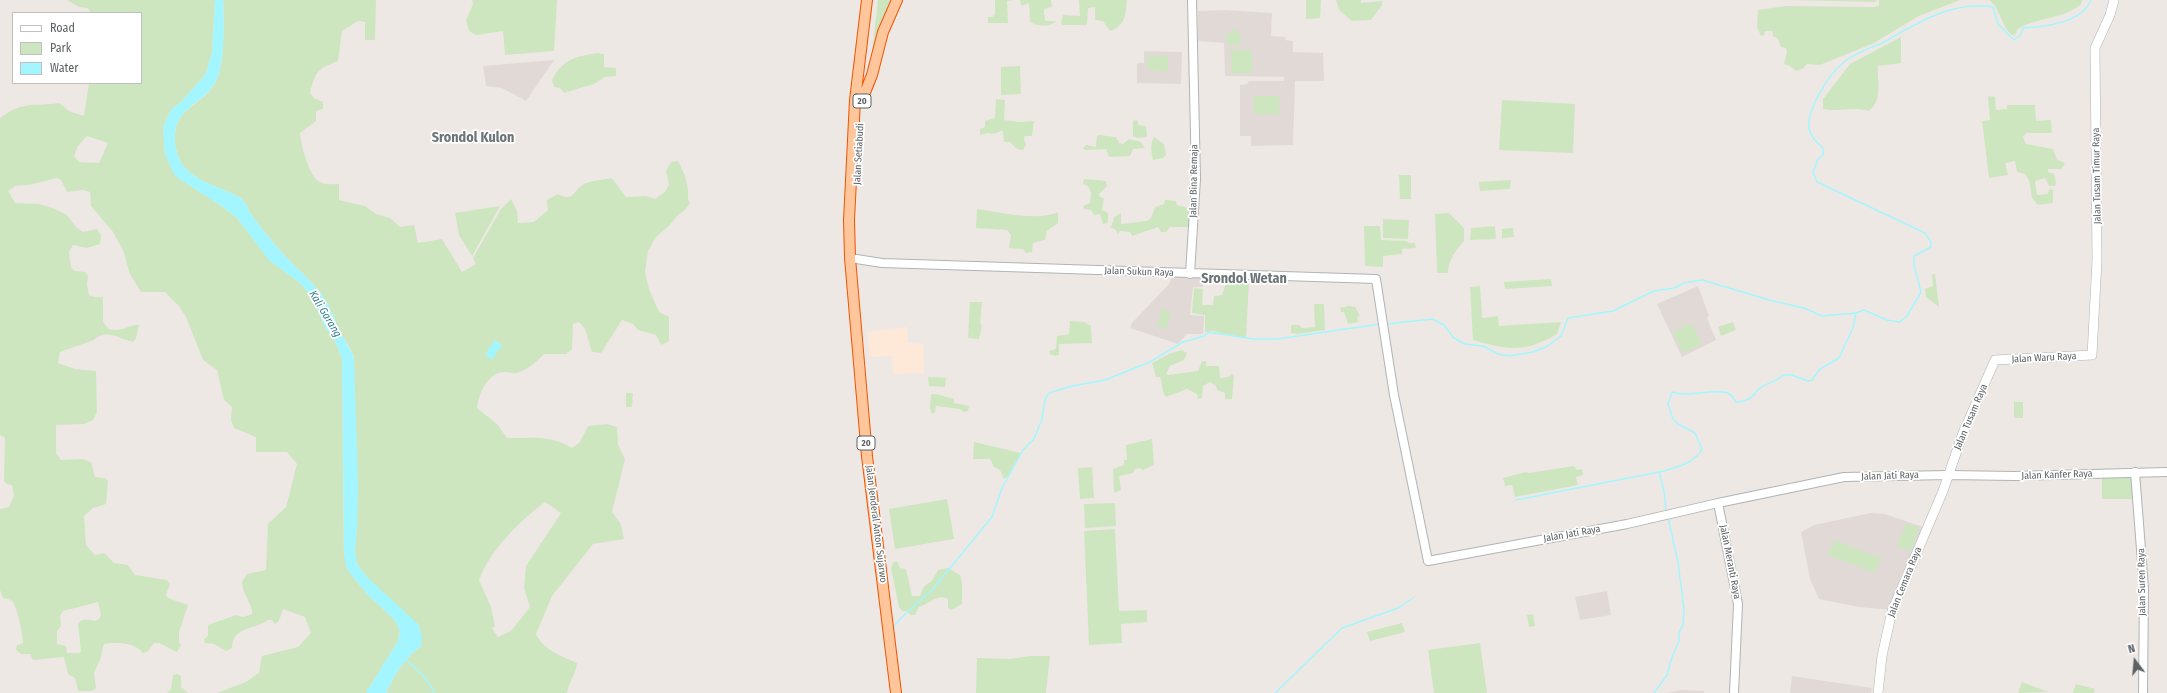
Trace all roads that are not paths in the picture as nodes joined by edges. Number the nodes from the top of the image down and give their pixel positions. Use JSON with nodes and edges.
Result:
{"nodes":[{"id":1,"x":897,"y":0,"type":"edge"},
{"id":2,"x":1192,"y":0,"type":"edge"},
{"id":3,"x":2114,"y":0,"type":"edge"},
{"id":4,"x":870,"y":1,"type":"edge"},
{"id":5,"x":862,"y":100,"type":"junction"},
{"id":6,"x":854,"y":259,"type":"junction"},
{"id":7,"x":1190,"y":274,"type":"junction"},
{"id":8,"x":1384,"y":330,"type":"joint"},
{"id":9,"x":2092,"y":355,"type":"joint"},
{"id":10,"x":1995,"y":360,"type":"joint"},
{"id":11,"x":2135,"y":472,"type":"junction"},
{"id":12,"x":2167,"y":472,"type":"edge"},
{"id":13,"x":1948,"y":475,"type":"junction"},
{"id":14,"x":1718,"y":502,"type":"junction"},
{"id":15,"x":891,"y":626,"type":"junction"},
{"id":16,"x":896,"y":693,"type":"edge"},
{"id":17,"x":902,"y":693,"type":"edge"},
{"id":18,"x":1734,"y":693,"type":"edge"},
{"id":19,"x":1878,"y":693,"type":"edge"},
{"id":20,"x":2143,"y":693,"type":"edge"}],
"edges":[{"from":1,"to":5,"type":"highway"},
{"from":2,"to":7,"type":"street","name":"Jalan Bina Remaja"},
{"from":3,"to":9,"type":"main road","name":"Jalan Tusam Timur Raya"},
{"from":4,"to":5,"type":"highway","name":"Jalan Setiabudi","number":"20"},
{"from":4,"to":6,"type":"highway","name":"Jalan Setiabudi","number":"20"},
{"from":5,"to":6,"type":"highway","name":"Jalan Setiabudi","number":"20"},
{"from":6,"to":7,"type":"street","name":"Jalan Sukun Raya"},
{"from":6,"to":15,"type":"highway","name":"Jalan Jenderal Anton Sujarwo","number":"20"},
{"from":7,"to":8,"type":"street","name":"Jalan Sukun Raya"},
{"from":8,"to":14,"type":"street","name":"Jalan Jati Raya"},
{"from":9,"to":10,"type":"main road","name":"Jalan Waru Raya"},
{"from":10,"to":13,"type":"main road","name":"Jalan Tusam Raya"},
{"from":11,"to":12,"type":"street","name":"Jalan Kanfer Raya"},
{"from":11,"to":13,"type":"street","name":"Jalan Kanfer Raya"},
{"from":11,"to":20,"type":"street","name":"Jalan Suren Raya"},
{"from":13,"to":14,"type":"street","name":"Jalan Jati Raya"},
{"from":13,"to":19,"type":"main road","name":"Jalan Cemara Raya"},
{"from":14,"to":18,"type":"street","name":"Jalan Meranti Raya"},
{"from":15,"to":16,"type":"highway","name":"Jalan Jenderal Anton Sujarwo","number":"20"},
{"from":15,"to":17,"type":"highway","name":"Jalan Jenderal Anton Sujarwo","number":"20"}]}
